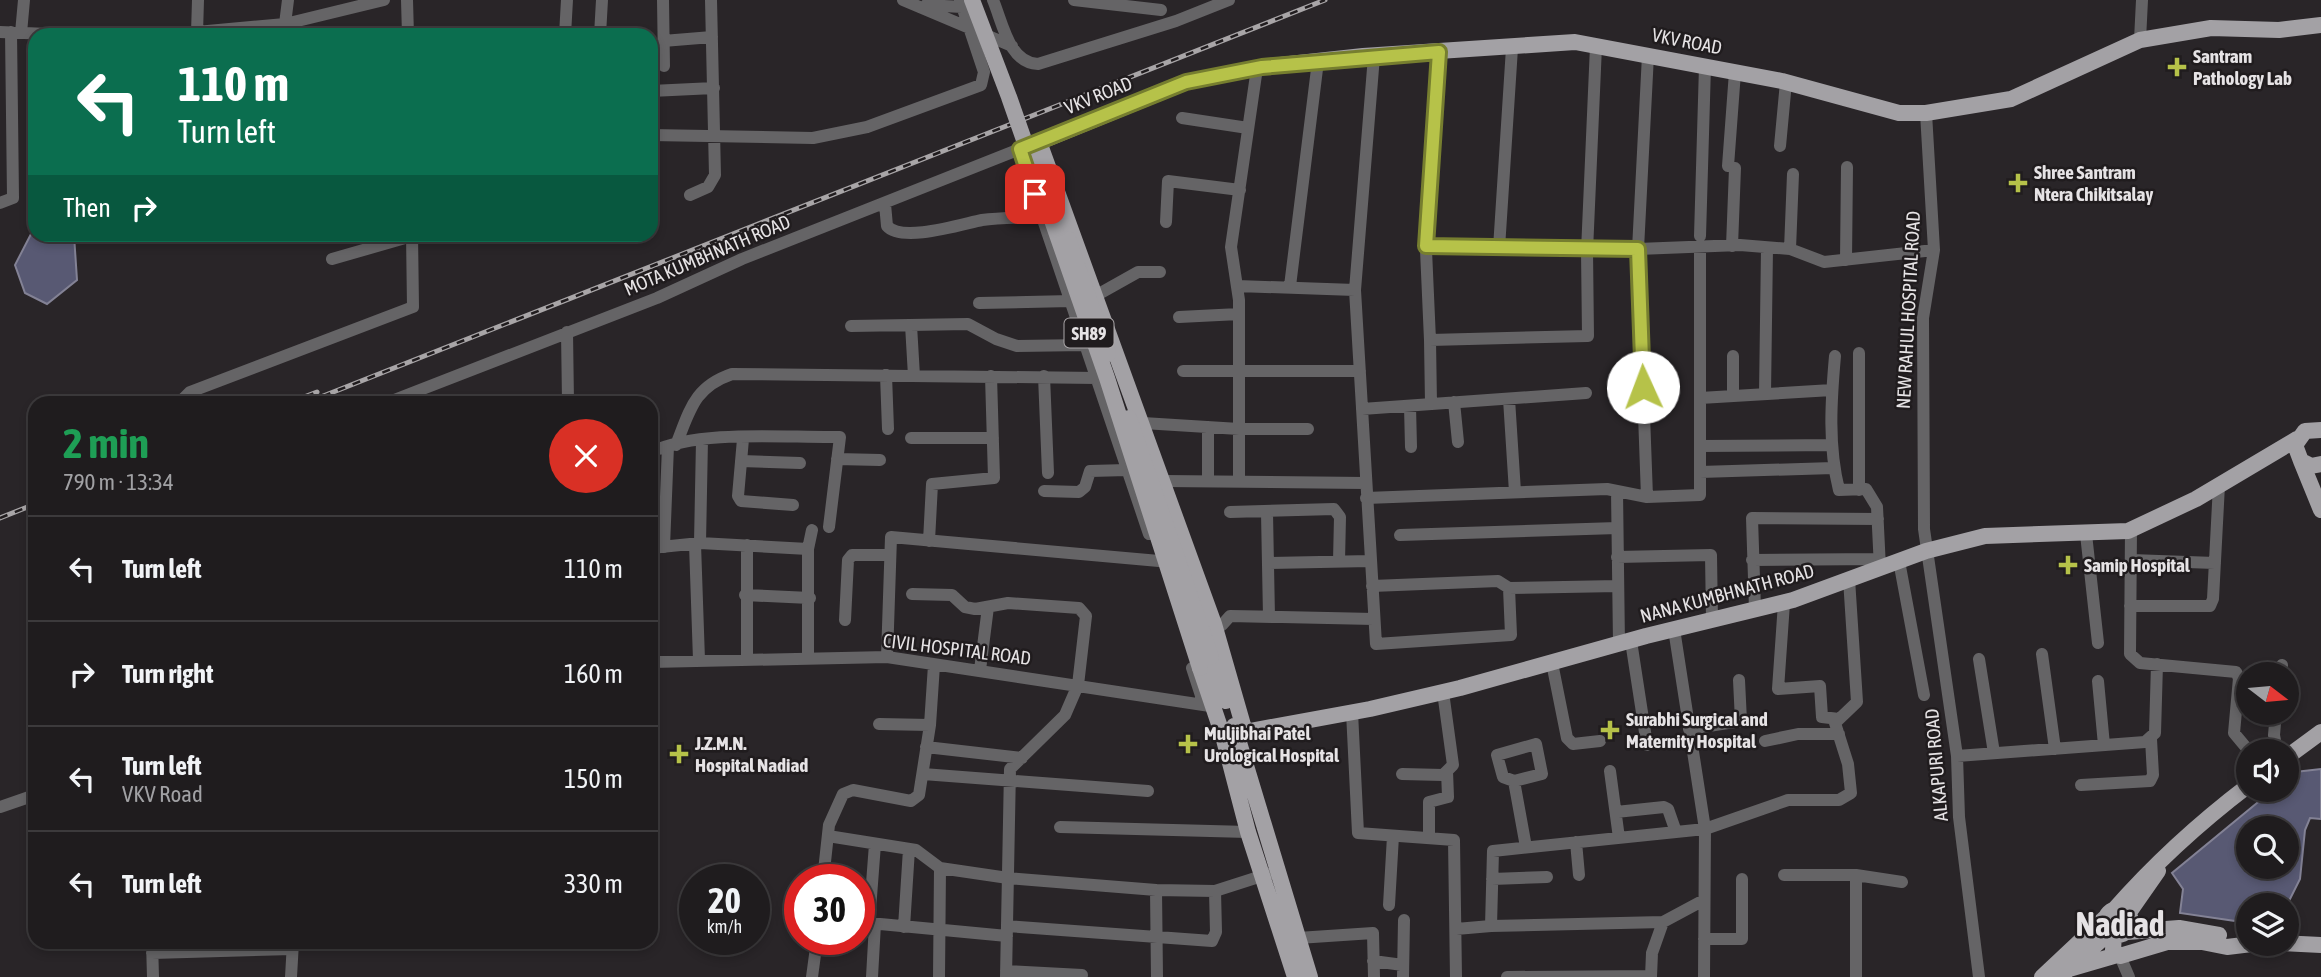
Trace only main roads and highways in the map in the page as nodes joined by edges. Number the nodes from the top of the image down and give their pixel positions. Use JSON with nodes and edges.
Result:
{"nodes":[{"id":1,"x":982,"y":0,"type":"edge"},
{"id":2,"x":965,"y":2,"type":"edge"},
{"id":3,"x":2321,"y":25,"type":"edge"},
{"id":4,"x":2317,"y":426,"type":"edge"},
{"id":5,"x":2297,"y":439,"type":"junction"},
{"id":6,"x":2268,"y":457,"type":"junction"},
{"id":7,"x":2300,"y":459,"type":"junction"},
{"id":8,"x":2321,"y":464,"type":"edge"},
{"id":9,"x":2321,"y":510,"type":"edge"},
{"id":10,"x":1206,"y":662,"type":"junction"},
{"id":11,"x":2321,"y":732,"type":"edge"},
{"id":12,"x":1235,"y":734,"type":"junction"},
{"id":13,"x":2299,"y":748,"type":"edge"},
{"id":14,"x":2236,"y":795,"type":"edge"},
{"id":15,"x":1271,"y":874,"type":"junction"},
{"id":16,"x":2116,"y":913,"type":"junction"},
{"id":17,"x":2117,"y":933,"type":"junction"},
{"id":18,"x":2236,"y":941,"type":"edge"},
{"id":19,"x":2299,"y":944,"type":"edge"},
{"id":20,"x":2236,"y":945,"type":"edge"},
{"id":21,"x":2321,"y":945,"type":"edge"},
{"id":22,"x":2118,"y":956,"type":"junction"},
{"id":23,"x":2065,"y":974,"type":"edge"},
{"id":24,"x":1295,"y":977,"type":"edge"},
{"id":25,"x":1310,"y":977,"type":"edge"},
{"id":26,"x":2042,"y":977,"type":"edge"}],
"edges":[{"from":1,"to":10,"type":"main road","number":"SH89","bridge":true},
{"from":2,"to":10,"type":"main road","number":"SH89","bridge":true},
{"from":3,"to":12,"type":"main road","name":"VKV ROAD"},
{"from":4,"to":5,"type":"main road","name":"NANA KUMBHNATH ROAD"},
{"from":5,"to":6,"type":"main road","name":"NANA KUMBHNATH ROAD"},
{"from":5,"to":7,"type":"main road"},
{"from":6,"to":7,"type":"main road"},
{"from":6,"to":12,"type":"main road","name":"NANA KUMBHNATH ROAD"},
{"from":7,"to":8,"type":"main road"},
{"from":7,"to":9,"type":"main road"},
{"from":10,"to":12,"type":"main road","number":"SH89"},
{"from":10,"to":12,"type":"main road","number":"SH89"},
{"from":11,"to":13,"type":"main road"},
{"from":12,"to":15,"type":"main road","number":"SH89"},
{"from":12,"to":15,"type":"main road","number":"SH89"},
{"from":14,"to":16,"type":"main road"},
{"from":15,"to":24,"type":"main road","number":"SH89"},
{"from":15,"to":25,"type":"main road","number":"SH89"},
{"from":16,"to":17,"type":"main road"},
{"from":16,"to":17,"type":"main road"},
{"from":16,"to":26,"type":"main road"},
{"from":17,"to":18,"type":"main road"},
{"from":17,"to":22,"type":"main road"},
{"from":17,"to":23,"type":"main road"},
{"from":19,"to":21,"type":"main road"},
{"from":20,"to":22,"type":"main road"},
{"from":22,"to":23,"type":"main road"}]}
